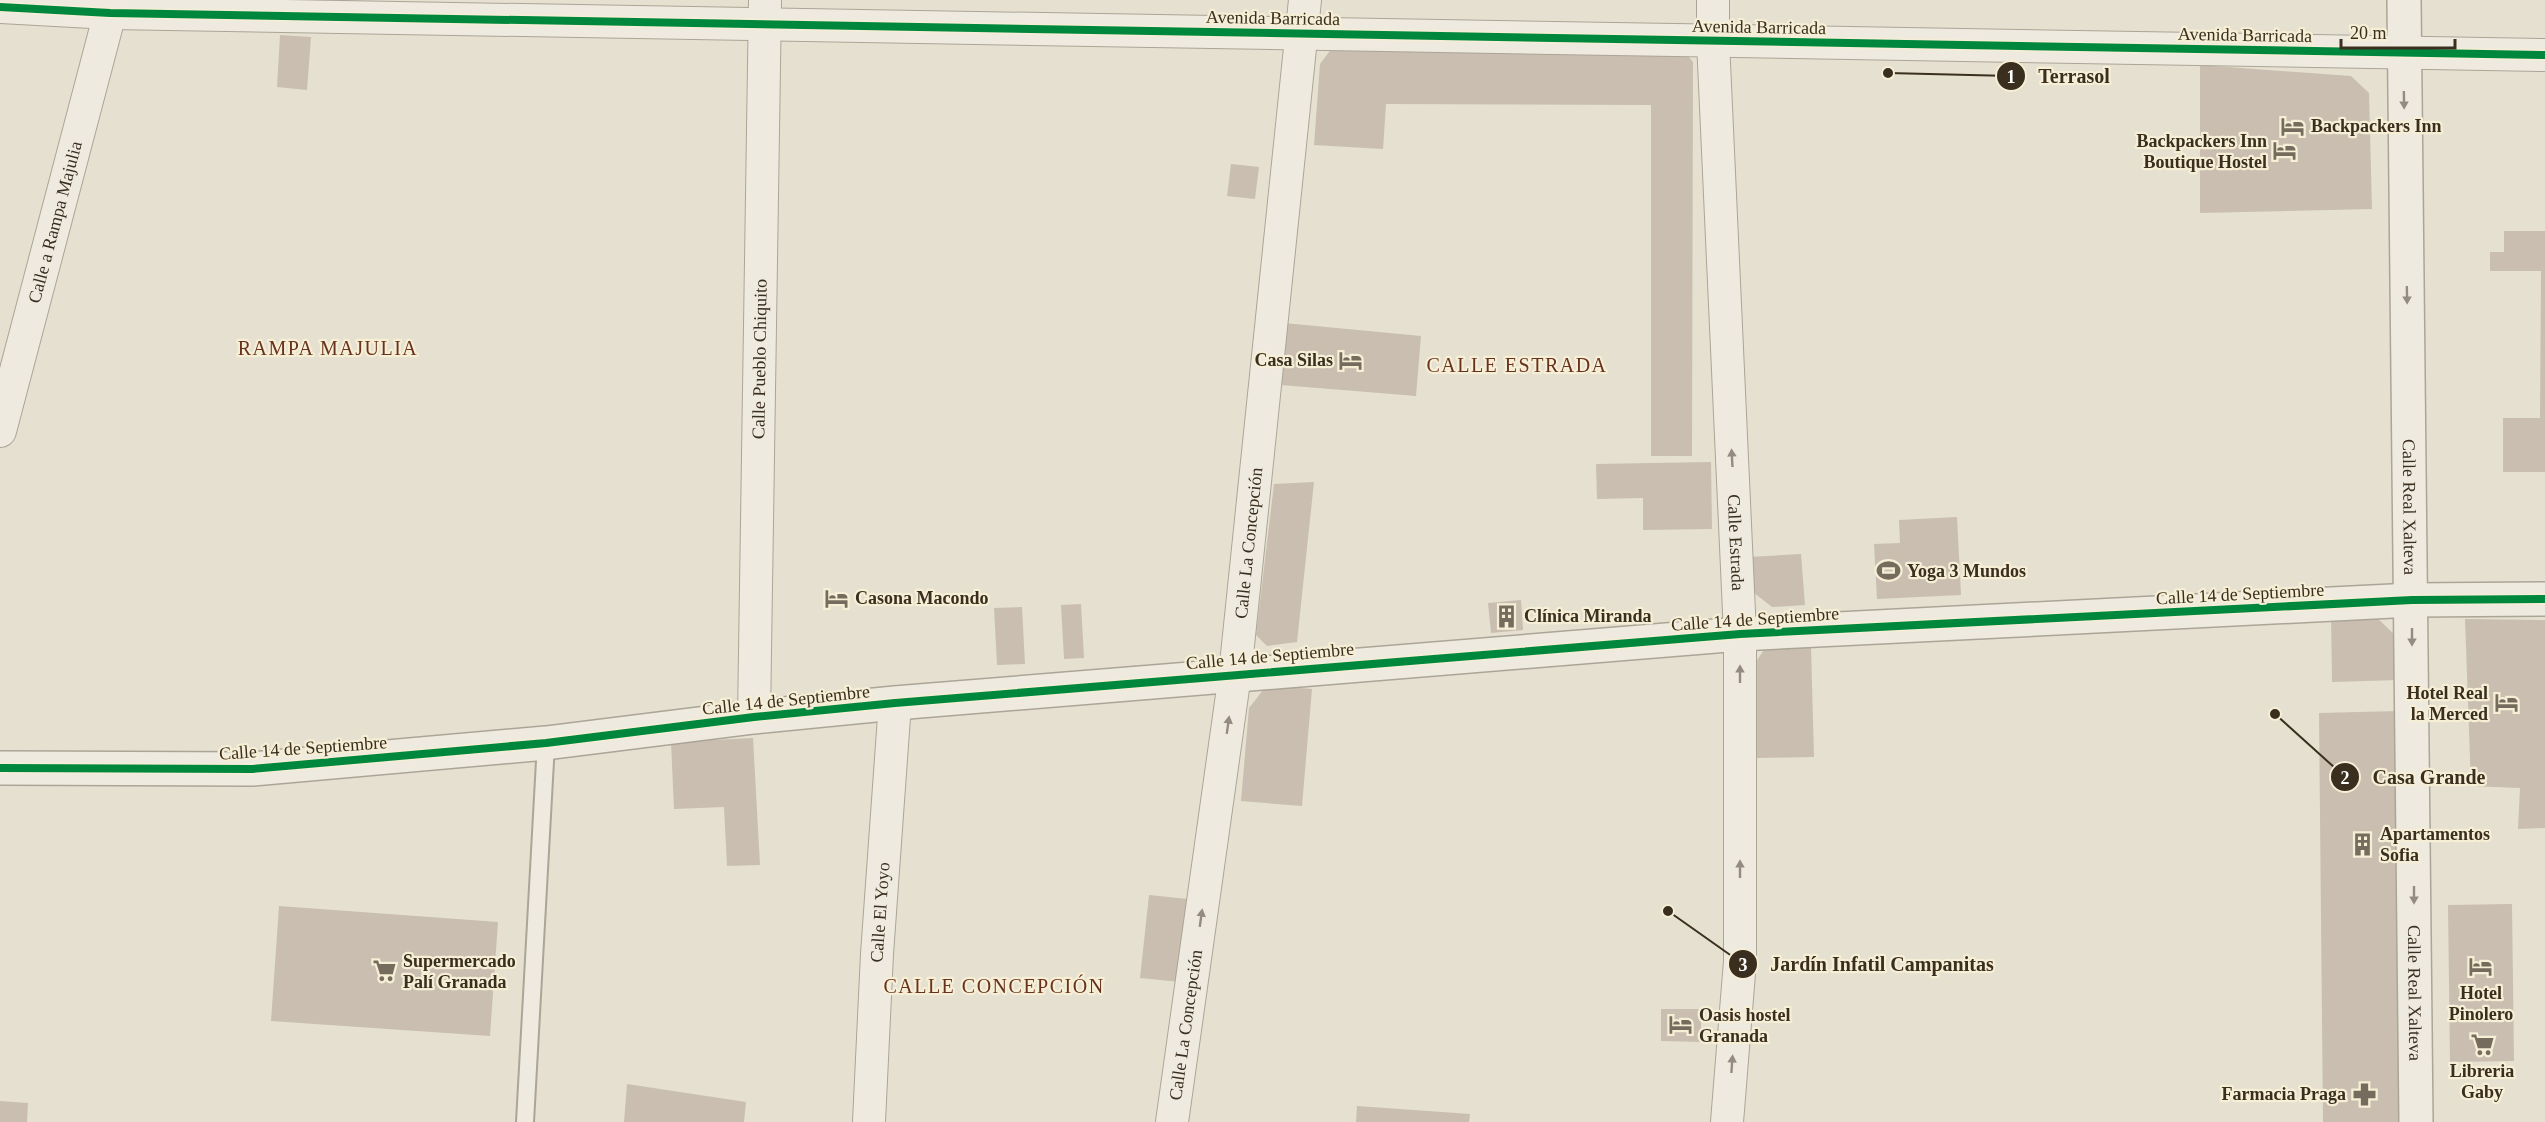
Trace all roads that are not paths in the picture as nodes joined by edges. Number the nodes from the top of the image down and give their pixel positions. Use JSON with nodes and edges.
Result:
{"nodes":[{"id":1,"x":1305,"y":0,"type":"edge"},
{"id":2,"x":1713,"y":0,"type":"edge"},
{"id":3,"x":2404,"y":0,"type":"edge"},
{"id":4,"x":0,"y":7,"type":"edge"},
{"id":5,"x":764,"y":12,"type":"edge"},
{"id":6,"x":110,"y":13,"type":"junction"},
{"id":7,"x":1301,"y":33,"type":"junction"},
{"id":8,"x":1713,"y":41,"type":"junction"},
{"id":9,"x":2403,"y":53,"type":"junction"},
{"id":10,"x":2545,"y":55,"type":"edge"},
{"id":11,"x":0,"y":431,"type":"edge"},
{"id":12,"x":2545,"y":599,"type":"edge"},
{"id":13,"x":2412,"y":600,"type":"junction"},
{"id":14,"x":1740,"y":634,"type":"junction"},
{"id":15,"x":1235,"y":674,"type":"junction"},
{"id":16,"x":895,"y":703,"type":"junction"},
{"id":17,"x":754,"y":717,"type":"junction"},
{"id":18,"x":546,"y":743,"type":"junction"},
{"id":19,"x":0,"y":768,"type":"edge"},
{"id":20,"x":525,"y":1122,"type":"edge"},
{"id":21,"x":869,"y":1122,"type":"edge"},
{"id":22,"x":1172,"y":1122,"type":"edge"},
{"id":23,"x":1727,"y":1122,"type":"edge"},
{"id":24,"x":2416,"y":1122,"type":"edge"}],
"edges":[{"from":1,"to":7,"type":"street","name":"Calle La Concepción"},
{"from":2,"to":8,"type":"street","name":"Calle Estrada"},
{"from":3,"to":9,"type":"street","name":"Calle Real Xalteva"},
{"from":4,"to":6,"type":"street","name":"Avenida Barricada"},
{"from":5,"to":6,"type":"street","name":"Avenida Barricada"},
{"from":5,"to":7,"type":"street","name":"Avenida Barricada"},
{"from":5,"to":17,"type":"street","name":"Calle Pueblo Chiquito"},
{"from":6,"to":11,"type":"street","name":"Calle a Rampa Majulia"},
{"from":7,"to":8,"type":"street","name":"Avenida Barricada"},
{"from":7,"to":15,"type":"street","name":"Calle La Concepción"},
{"from":8,"to":9,"type":"street","name":"Avenida Barricada"},
{"from":14,"to":8,"type":"street","name":"Calle Estrada","one_way":true},
{"from":9,"to":10,"type":"street","name":"Avenida Barricada"},
{"from":9,"to":13,"type":"street","name":"Calle Real Xalteva","one_way":true},
{"from":12,"to":13,"type":"street","name":"Calle 14 de Septiembre"},
{"from":13,"to":14,"type":"street","name":"Calle 14 de Septiembre"},
{"from":13,"to":24,"type":"street","name":"Calle Real Xalteva","one_way":true},
{"from":14,"to":15,"type":"street","name":"Calle 14 de Septiembre"},
{"from":23,"to":14,"type":"street","name":"Calle Estrada","one_way":true},
{"from":15,"to":16,"type":"street","name":"Calle 14 de Septiembre"},
{"from":22,"to":15,"type":"street","name":"Calle La Concepción","one_way":true},
{"from":16,"to":17,"type":"street","name":"Calle 14 de Septiembre"},
{"from":16,"to":21,"type":"street","name":"Calle El Yoyo"},
{"from":17,"to":18,"type":"street","name":"Calle 14 de Septiembre"},
{"from":18,"to":19,"type":"street","name":"Calle 14 de Septiembre"},
{"from":18,"to":20,"type":"lane"}]}
